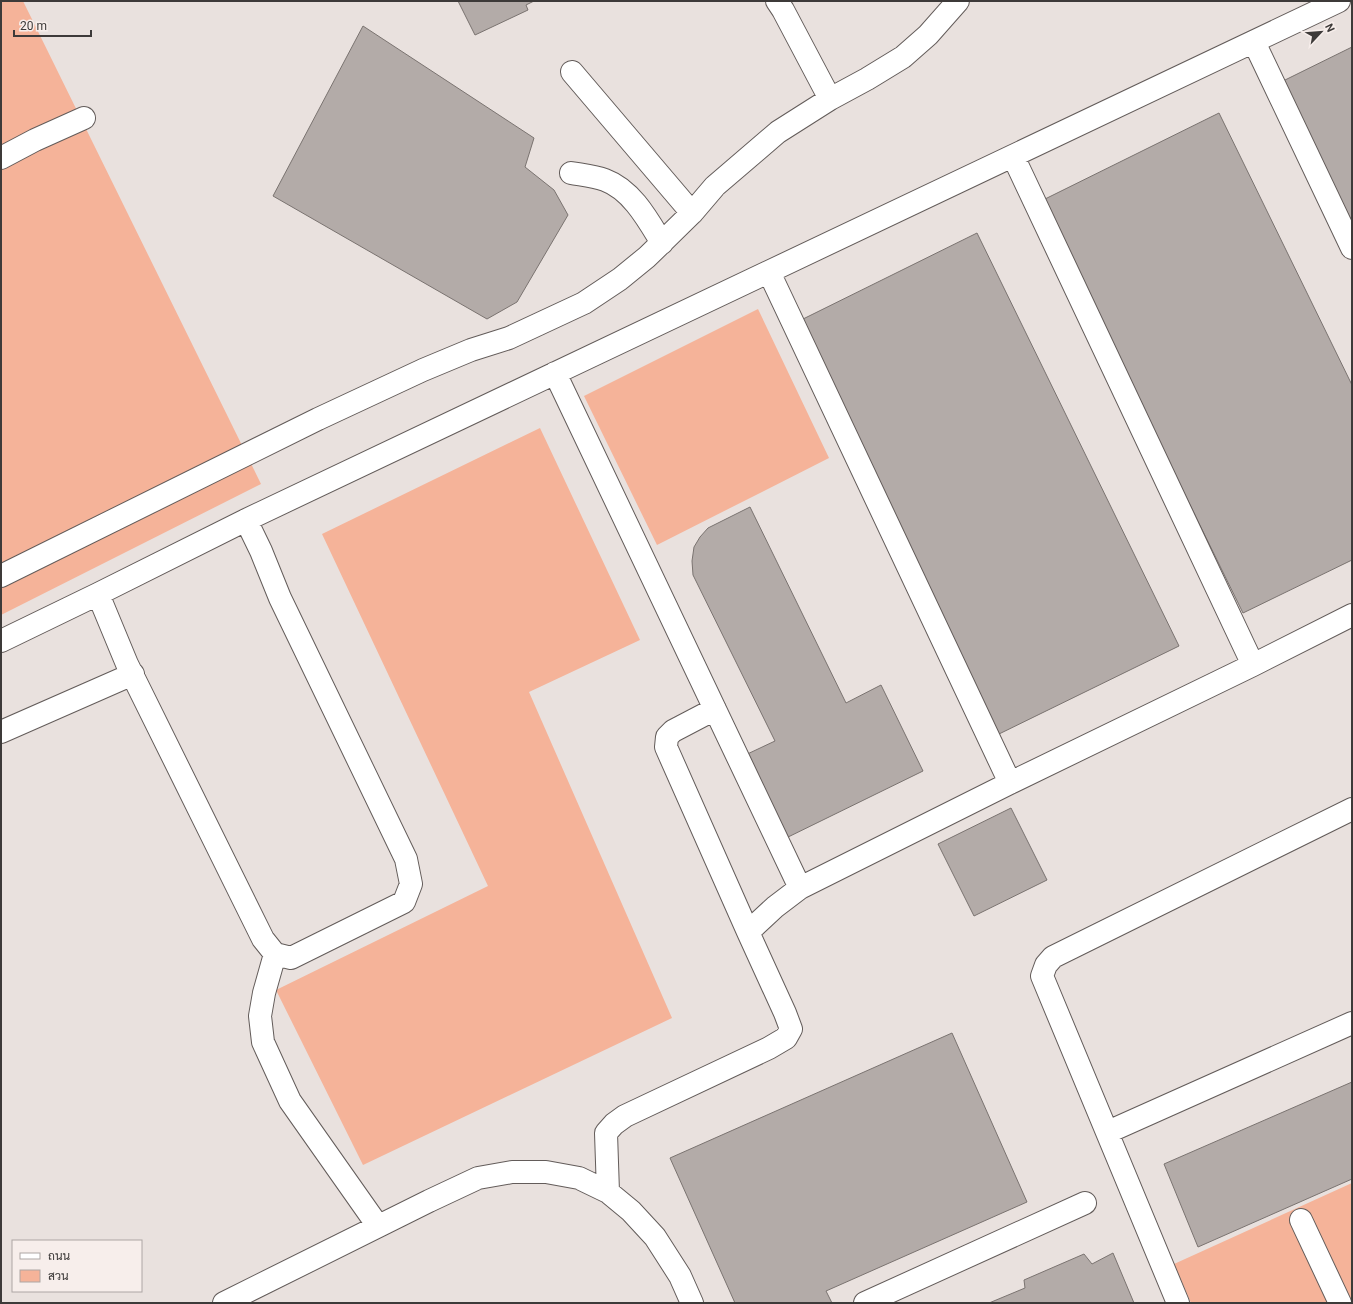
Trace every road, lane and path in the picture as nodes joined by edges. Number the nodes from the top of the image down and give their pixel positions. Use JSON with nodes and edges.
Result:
{"nodes":[{"id":1,"x":777,"y":1,"type":"edge"},
{"id":2,"x":958,"y":1,"type":"edge"},
{"id":3,"x":1339,"y":1,"type":"edge"},
{"id":4,"x":1254,"y":42,"type":"junction"},
{"id":5,"x":572,"y":72,"type":"dead end"},
{"id":6,"x":830,"y":99,"type":"junction"},
{"id":7,"x":84,"y":118,"type":"dead end"},
{"id":8,"x":1013,"y":156,"type":"junction"},
{"id":9,"x":1,"y":158,"type":"edge"},
{"id":10,"x":571,"y":173,"type":"dead end"},
{"id":11,"x":692,"y":213,"type":"junction"},
{"id":12,"x":662,"y":243,"type":"junction"},
{"id":13,"x":1352,"y":248,"type":"edge"},
{"id":14,"x":769,"y":272,"type":"junction"},
{"id":15,"x":555,"y":374,"type":"junction"},
{"id":16,"x":246,"y":520,"type":"junction"},
{"id":17,"x":1,"y":576,"type":"edge"},
{"id":18,"x":98,"y":594,"type":"junction"},
{"id":19,"x":1352,"y":615,"type":"edge"},
{"id":20,"x":1,"y":641,"type":"edge"},
{"id":21,"x":1253,"y":666,"type":"junction"},
{"id":22,"x":130,"y":669,"type":"junction"},
{"id":23,"x":715,"y":709,"type":"junction"},
{"id":24,"x":1,"y":732,"type":"edge"},
{"id":25,"x":1010,"y":783,"type":"junction"},
{"id":26,"x":1352,"y":809,"type":"edge"},
{"id":27,"x":800,"y":888,"type":"junction"},
{"id":28,"x":748,"y":932,"type":"junction"},
{"id":29,"x":275,"y":954,"type":"junction"},
{"id":30,"x":1352,"y":1023,"type":"edge"},
{"id":31,"x":1108,"y":1132,"type":"junction"},
{"id":32,"x":608,"y":1192,"type":"junction"},
{"id":33,"x":1085,"y":1203,"type":"dead end"},
{"id":34,"x":1301,"y":1220,"type":"dead end"},
{"id":35,"x":378,"y":1226,"type":"junction"},
{"id":36,"x":224,"y":1303,"type":"edge"},
{"id":37,"x":692,"y":1303,"type":"edge"},
{"id":38,"x":865,"y":1303,"type":"edge"},
{"id":39,"x":1178,"y":1303,"type":"edge"},
{"id":40,"x":1340,"y":1303,"type":"edge"}],
"edges":[{"from":1,"to":6,"type":"street"},
{"from":2,"to":6,"type":"street"},
{"from":3,"to":4,"type":"street"},
{"from":4,"to":8,"type":"street"},
{"from":4,"to":13,"type":"street"},
{"from":5,"to":11,"type":"street"},
{"from":6,"to":11,"type":"street"},
{"from":7,"to":9,"type":"street"},
{"from":8,"to":14,"type":"street"},
{"from":8,"to":21,"type":"street"},
{"from":10,"to":12,"type":"street"},
{"from":11,"to":12,"type":"street"},
{"from":12,"to":17,"type":"street"},
{"from":14,"to":15,"type":"street"},
{"from":14,"to":25,"type":"street"},
{"from":15,"to":16,"type":"street"},
{"from":15,"to":23,"type":"street"},
{"from":16,"to":18,"type":"street"},
{"from":16,"to":29,"type":"street"},
{"from":18,"to":20,"type":"street"},
{"from":18,"to":22,"type":"street"},
{"from":19,"to":21,"type":"street"},
{"from":21,"to":25,"type":"street"},
{"from":22,"to":24,"type":"street"},
{"from":22,"to":29,"type":"street"},
{"from":23,"to":27,"type":"street"},
{"from":23,"to":28,"type":"street"},
{"from":25,"to":27,"type":"street"},
{"from":26,"to":31,"type":"street"},
{"from":27,"to":28,"type":"street"},
{"from":28,"to":32,"type":"street"},
{"from":29,"to":35,"type":"street"},
{"from":30,"to":31,"type":"street"},
{"from":31,"to":39,"type":"street"},
{"from":32,"to":35,"type":"street"},
{"from":32,"to":37,"type":"street"},
{"from":33,"to":38,"type":"street"},
{"from":34,"to":40,"type":"street"},
{"from":35,"to":36,"type":"street"}]}
